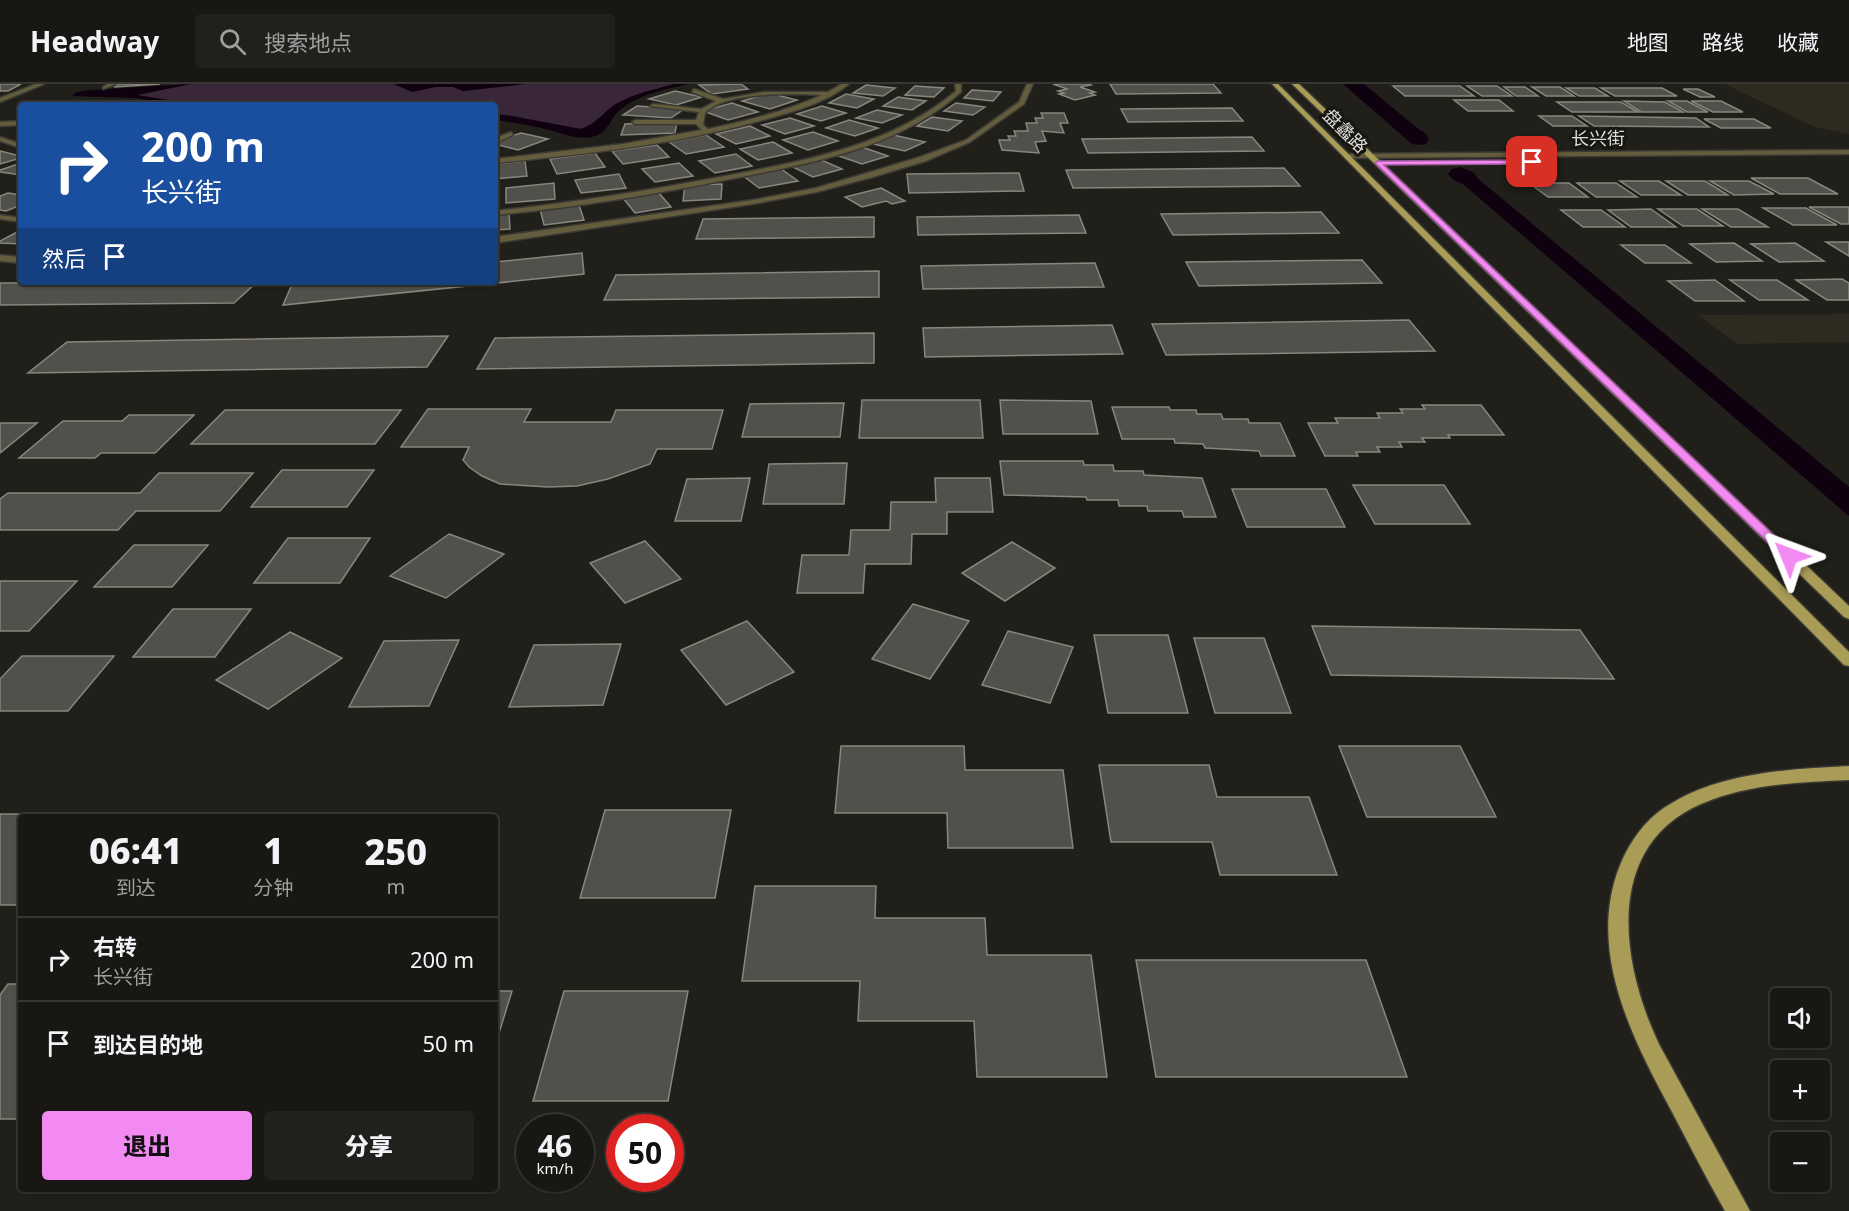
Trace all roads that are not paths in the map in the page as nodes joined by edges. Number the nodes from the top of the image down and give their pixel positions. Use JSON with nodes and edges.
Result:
{"nodes":[{"id":1,"x":41,"y":84,"type":"edge"},
{"id":2,"x":114,"y":84,"type":"edge"},
{"id":3,"x":753,"y":84,"type":"edge"},
{"id":4,"x":846,"y":84,"type":"edge"},
{"id":5,"x":958,"y":84,"type":"edge"},
{"id":6,"x":1030,"y":84,"type":"edge"},
{"id":7,"x":1275,"y":84,"type":"edge"},
{"id":8,"x":1295,"y":84,"type":"edge"},
{"id":9,"x":105,"y":87,"type":"dead end"},
{"id":10,"x":799,"y":88,"type":"edge"},
{"id":11,"x":694,"y":92,"type":"dead end"},
{"id":12,"x":764,"y":93,"type":"junction"},
{"id":13,"x":833,"y":93,"type":"junction"},
{"id":14,"x":2,"y":98,"type":"edge"},
{"id":15,"x":726,"y":102,"type":"junction"},
{"id":16,"x":653,"y":106,"type":"dead end"},
{"id":17,"x":704,"y":111,"type":"junction"},
{"id":18,"x":699,"y":122,"type":"junction"},
{"id":19,"x":18,"y":123,"type":"edge"},
{"id":20,"x":635,"y":123,"type":"dead end"},
{"id":21,"x":0,"y":124,"type":"edge"},
{"id":22,"x":708,"y":132,"type":"junction"},
{"id":23,"x":511,"y":134,"type":"dead end"},
{"id":24,"x":0,"y":139,"type":"edge"},
{"id":25,"x":498,"y":140,"type":"edge"},
{"id":26,"x":18,"y":145,"type":"edge"},
{"id":27,"x":1849,"y":152,"type":"edge"},
{"id":28,"x":1375,"y":159,"type":"junction"},
{"id":29,"x":1849,"y":159,"type":"edge"},
{"id":30,"x":1350,"y":160,"type":"junction"},
{"id":31,"x":498,"y":161,"type":"edge"},
{"id":32,"x":498,"y":213,"type":"edge"},
{"id":33,"x":0,"y":218,"type":"edge"},
{"id":34,"x":18,"y":220,"type":"edge"},
{"id":35,"x":498,"y":240,"type":"edge"},
{"id":36,"x":0,"y":258,"type":"edge"},
{"id":37,"x":18,"y":260,"type":"edge"},
{"id":38,"x":1849,"y":614,"type":"edge"},
{"id":39,"x":1849,"y":661,"type":"edge"},
{"id":40,"x":1849,"y":773,"type":"edge"},
{"id":41,"x":1738,"y":1211,"type":"edge"}],
"edges":[{"from":1,"to":14,"type":"street"},
{"from":2,"to":9,"type":"street"},
{"from":3,"to":12,"type":"street"},
{"from":4,"to":13,"type":"street"},
{"from":5,"to":32,"type":"street"},
{"from":6,"to":35,"type":"street"},
{"from":7,"to":30,"type":"main road","name":"盘蠡路"},
{"from":8,"to":28,"type":"main road","name":"盘蠡路"},
{"from":10,"to":12,"type":"street"},
{"from":10,"to":13,"type":"street"},
{"from":11,"to":15,"type":"street"},
{"from":12,"to":15,"type":"street"},
{"from":13,"to":22,"type":"street"},
{"from":15,"to":17,"type":"street"},
{"from":16,"to":17,"type":"street"},
{"from":17,"to":18,"type":"street"},
{"from":18,"to":20,"type":"street"},
{"from":18,"to":22,"type":"street"},
{"from":19,"to":21,"type":"street"},
{"from":22,"to":31,"type":"street"},
{"from":23,"to":25,"type":"street"},
{"from":24,"to":26,"type":"street"},
{"from":27,"to":28,"type":"street","name":"长兴街"},
{"from":28,"to":29,"type":"street","name":"长兴街"},
{"from":28,"to":30,"type":"street","name":"长兴街"},
{"from":28,"to":38,"type":"main road","name":"盘蠡路"},
{"from":30,"to":39,"type":"main road","name":"盘蠡路"},
{"from":33,"to":34,"type":"street"},
{"from":36,"to":37,"type":"street"},
{"from":40,"to":41,"type":"main road"}]}
